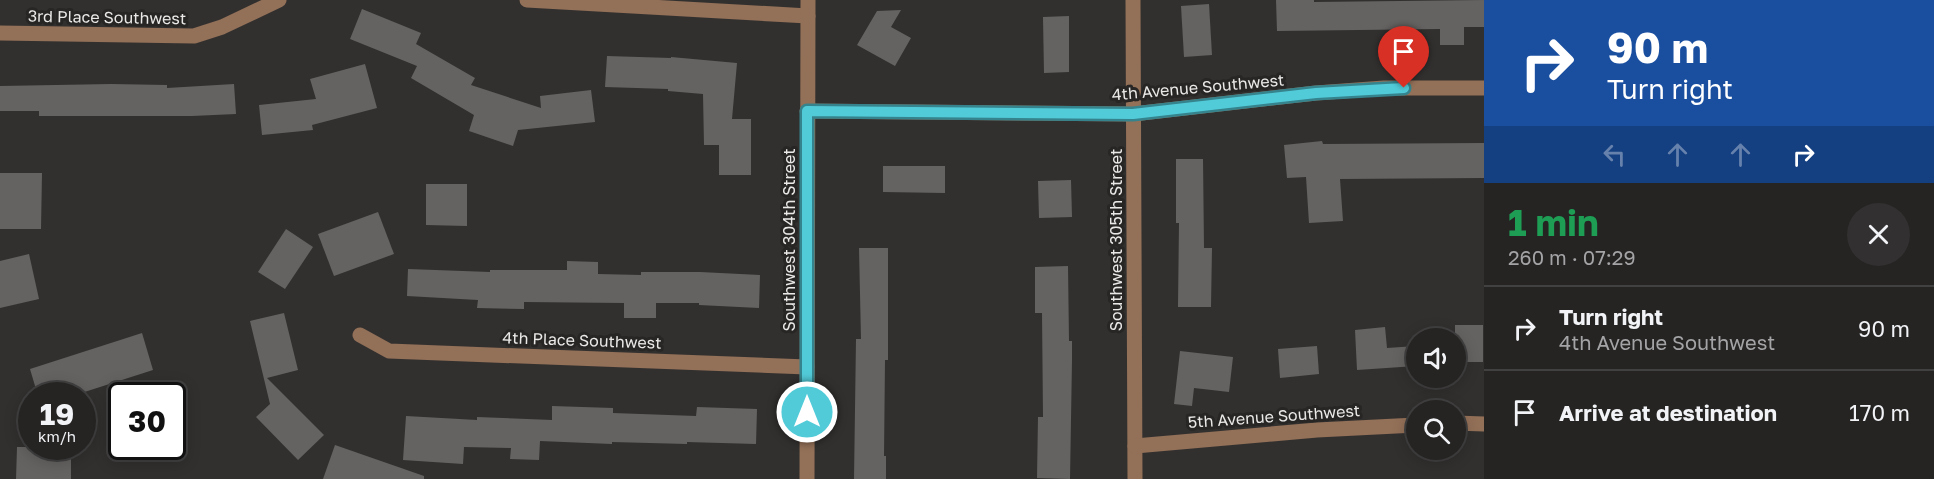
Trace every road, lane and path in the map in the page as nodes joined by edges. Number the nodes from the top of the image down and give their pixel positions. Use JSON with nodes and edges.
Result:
{"nodes":[{"id":1,"x":279,"y":0,"type":"edge"},
{"id":2,"x":527,"y":0,"type":"edge"},
{"id":3,"x":808,"y":0,"type":"edge"},
{"id":4,"x":1132,"y":0,"type":"edge"},
{"id":5,"x":808,"y":16,"type":"junction"},
{"id":6,"x":0,"y":33,"type":"edge"},
{"id":7,"x":1484,"y":88,"type":"edge"},
{"id":8,"x":807,"y":111,"type":"junction"},
{"id":9,"x":1133,"y":114,"type":"junction"},
{"id":10,"x":360,"y":335,"type":"dead end"},
{"id":11,"x":807,"y":367,"type":"junction"},
{"id":12,"x":1466,"y":423,"type":"edge"},
{"id":13,"x":1484,"y":424,"type":"edge"},
{"id":14,"x":1406,"y":426,"type":"edge"},
{"id":15,"x":1135,"y":446,"type":"junction"},
{"id":16,"x":807,"y":479,"type":"edge"},
{"id":17,"x":1135,"y":479,"type":"edge"}],
"edges":[{"from":1,"to":6,"type":"street","name":"3rd Place Southwest"},
{"from":2,"to":5,"type":"street"},
{"from":3,"to":5,"type":"street","name":"Southwest 304th Street"},
{"from":4,"to":9,"type":"street","name":"Southwest 305th Street"},
{"from":5,"to":8,"type":"street","name":"Southwest 304th Street"},
{"from":7,"to":9,"type":"street","name":"4th Avenue Southwest"},
{"from":8,"to":9,"type":"street","name":"4th Avenue Southwest"},
{"from":8,"to":11,"type":"street","name":"Southwest 304th Street"},
{"from":9,"to":15,"type":"street","name":"Southwest 305th Street"},
{"from":10,"to":11,"type":"street","name":"4th Place Southwest"},
{"from":11,"to":16,"type":"street","name":"Southwest 304th Street"},
{"from":12,"to":13,"type":"street"},
{"from":14,"to":15,"type":"street","name":"5th Avenue Southwest"},
{"from":15,"to":17,"type":"street","name":"Southwest 305th Street"}]}
